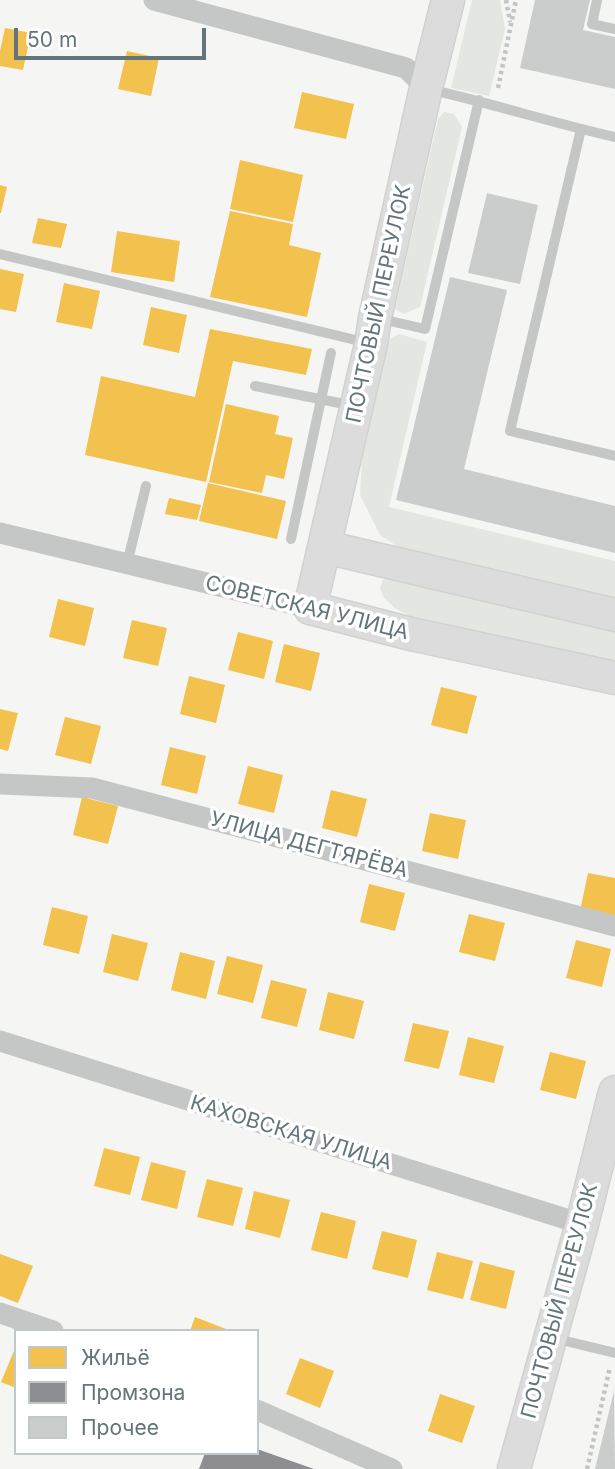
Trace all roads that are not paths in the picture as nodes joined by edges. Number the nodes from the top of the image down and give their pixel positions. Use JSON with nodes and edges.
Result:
{"nodes":[{"id":1,"x":154,"y":0,"type":"edge"},
{"id":2,"x":448,"y":0,"type":"edge"},
{"id":3,"x":597,"y":0,"type":"edge"},
{"id":4,"x":615,"y":29,"type":"edge"},
{"id":5,"x":426,"y":88,"type":"junction"},
{"id":6,"x":479,"y":100,"type":"junction"},
{"id":7,"x":581,"y":130,"type":"junction"},
{"id":8,"x":615,"y":137,"type":"edge"},
{"id":9,"x":0,"y":254,"type":"edge"},
{"id":10,"x":373,"y":331,"type":"junction"},
{"id":11,"x":331,"y":354,"type":"dead end"},
{"id":12,"x":255,"y":386,"type":"dead end"},
{"id":13,"x":322,"y":399,"type":"junction"},
{"id":14,"x":357,"y":406,"type":"junction"},
{"id":15,"x":615,"y":456,"type":"edge"},
{"id":16,"x":146,"y":486,"type":"dead end"},
{"id":17,"x":0,"y":533,"type":"edge"},
{"id":18,"x":291,"y":539,"type":"dead end"},
{"id":19,"x":325,"y":547,"type":"junction"},
{"id":20,"x":127,"y":564,"type":"junction"},
{"id":21,"x":310,"y":608,"type":"junction"},
{"id":22,"x":615,"y":615,"type":"edge"},
{"id":23,"x":615,"y":678,"type":"edge"},
{"id":24,"x":0,"y":784,"type":"edge"},
{"id":25,"x":615,"y":926,"type":"edge"},
{"id":26,"x":0,"y":1041,"type":"edge"},
{"id":27,"x":615,"y":1091,"type":"edge"},
{"id":28,"x":582,"y":1224,"type":"junction"},
{"id":29,"x":0,"y":1313,"type":"edge"},
{"id":30,"x":47,"y":1329,"type":"edge"},
{"id":31,"x":551,"y":1337,"type":"junction"},
{"id":32,"x":614,"y":1352,"type":"edge"},
{"id":33,"x":259,"y":1411,"type":"edge"},
{"id":34,"x":392,"y":1469,"type":"edge"},
{"id":35,"x":514,"y":1469,"type":"edge"}],
"edges":[{"from":1,"to":5,"type":"street"},
{"from":2,"to":5,"type":"main road","name":"ПОЧТОВЫЙ ПЕРЕУЛОК"},
{"from":3,"to":4,"type":"lane"},
{"from":5,"to":6,"type":"lane"},
{"from":5,"to":10,"type":"main road","name":"ПОЧТОВЫЙ ПЕРЕУЛОК"},
{"from":6,"to":7,"type":"lane"},
{"from":6,"to":10,"type":"lane"},
{"from":7,"to":8,"type":"lane"},
{"from":7,"to":15,"type":"lane"},
{"from":9,"to":10,"type":"lane"},
{"from":10,"to":14,"type":"main road","name":"ПОЧТОВЫЙ ПЕРЕУЛОК"},
{"from":11,"to":13,"type":"lane"},
{"from":12,"to":13,"type":"lane"},
{"from":13,"to":14,"type":"lane"},
{"from":13,"to":18,"type":"lane"},
{"from":14,"to":19,"type":"main road","name":"ПОЧТОВЫЙ ПЕРЕУЛОК"},
{"from":16,"to":20,"type":"lane"},
{"from":17,"to":20,"type":"street","name":"СОВЕТСКАЯ УЛИЦА"},
{"from":19,"to":21,"type":"main road","name":"ПОЧТОВЫЙ ПЕРЕУЛОК"},
{"from":19,"to":22,"type":"main road"},
{"from":20,"to":21,"type":"street","name":"СОВЕТСКАЯ УЛИЦА"},
{"from":21,"to":23,"type":"main road","name":"СОВЕТСКАЯ УЛИЦА"},
{"from":24,"to":25,"type":"street","name":"УЛИЦА ДЕГТЯРЁВА"},
{"from":26,"to":28,"type":"street","name":"КАХОВСКАЯ УЛИЦА"},
{"from":27,"to":28,"type":"main road","name":"ПОЧТОВЫЙ ПЕРЕУЛОК"},
{"from":28,"to":31,"type":"main road","name":"ПОЧТОВЫЙ ПЕРЕУЛОК"},
{"from":29,"to":30,"type":"street"},
{"from":31,"to":32,"type":"lane"},
{"from":31,"to":35,"type":"main road","name":"ПОЧТОВЫЙ ПЕРЕУЛОК"},
{"from":33,"to":34,"type":"street"}]}
